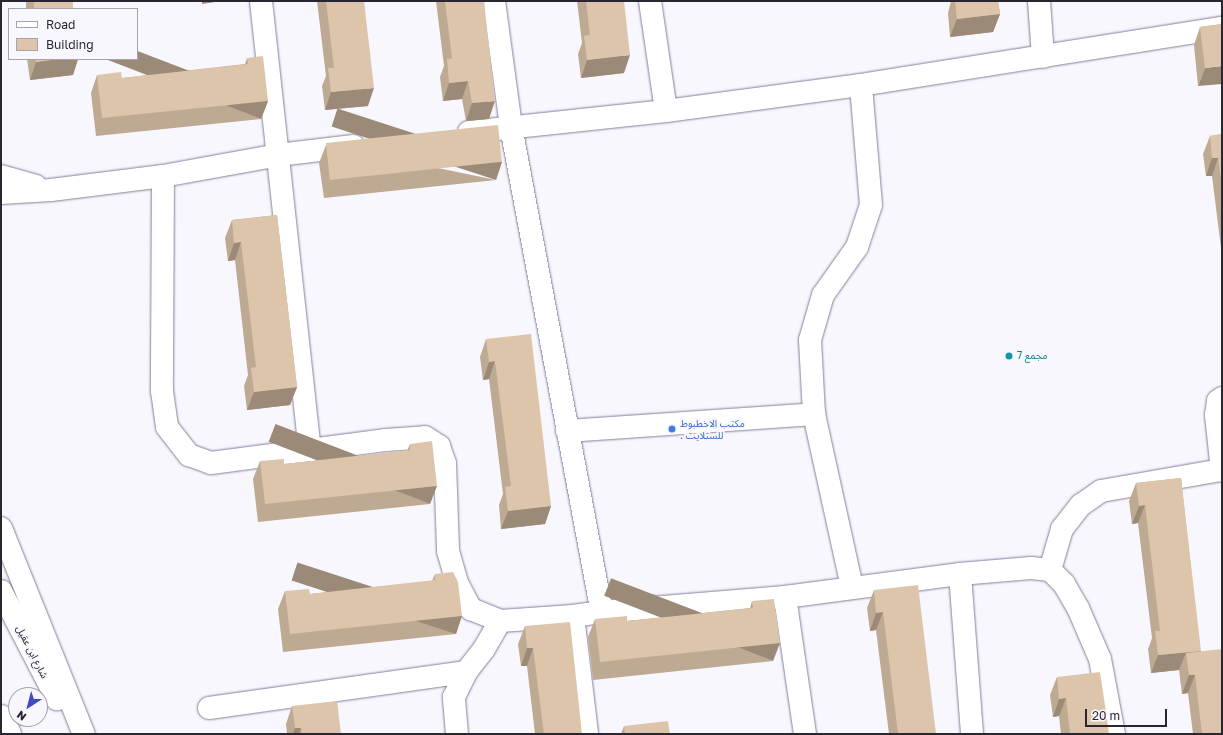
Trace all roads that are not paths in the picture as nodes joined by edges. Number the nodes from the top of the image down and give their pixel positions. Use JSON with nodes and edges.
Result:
{"nodes":[{"id":1,"x":261,"y":1,"type":"edge"},
{"id":2,"x":494,"y":1,"type":"edge"},
{"id":3,"x":650,"y":1,"type":"edge"},
{"id":4,"x":1038,"y":1,"type":"edge"},
{"id":5,"x":1222,"y":28,"type":"edge"},
{"id":6,"x":1043,"y":57,"type":"junction"},
{"id":7,"x":861,"y":85,"type":"junction"},
{"id":8,"x":666,"y":111,"type":"junction"},
{"id":9,"x":511,"y":127,"type":"junction"},
{"id":10,"x":449,"y":134,"type":"edge"},
{"id":11,"x":371,"y":144,"type":"edge"},
{"id":12,"x":278,"y":155,"type":"junction"},
{"id":13,"x":1,"y":176,"type":"edge"},
{"id":14,"x":163,"y":176,"type":"junction"},
{"id":15,"x":51,"y":190,"type":"junction"},
{"id":16,"x":1,"y":193,"type":"edge"},
{"id":17,"x":1222,"y":398,"type":"edge"},
{"id":18,"x":814,"y":414,"type":"junction"},
{"id":19,"x":567,"y":431,"type":"junction"},
{"id":20,"x":310,"y":451,"type":"junction"},
{"id":21,"x":1222,"y":471,"type":"edge"},
{"id":22,"x":1,"y":528,"type":"edge"},
{"id":23,"x":1050,"y":570,"type":"junction"},
{"id":24,"x":960,"y":574,"type":"junction"},
{"id":25,"x":852,"y":588,"type":"junction"},
{"id":26,"x":1,"y":591,"type":"edge"},
{"id":27,"x":785,"y":597,"type":"junction"},
{"id":28,"x":602,"y":612,"type":"junction"},
{"id":29,"x":572,"y":616,"type":"junction"},
{"id":30,"x":500,"y":621,"type":"junction"},
{"id":31,"x":466,"y":672,"type":"junction"},
{"id":32,"x":209,"y":708,"type":"dead end"},
{"id":33,"x":1,"y":716,"type":"edge"},
{"id":34,"x":10,"y":734,"type":"edge"},
{"id":35,"x":74,"y":734,"type":"edge"},
{"id":36,"x":84,"y":734,"type":"edge"},
{"id":37,"x":457,"y":734,"type":"edge"},
{"id":38,"x":587,"y":734,"type":"edge"},
{"id":39,"x":805,"y":734,"type":"edge"},
{"id":40,"x":972,"y":734,"type":"edge"},
{"id":41,"x":1114,"y":734,"type":"edge"}],
"edges":[{"from":1,"to":12,"type":"street"},
{"from":2,"to":9,"type":"street"},
{"from":3,"to":8,"type":"street"},
{"from":4,"to":6,"type":"street"},
{"from":5,"to":6,"type":"street"},
{"from":6,"to":7,"type":"street"},
{"from":7,"to":8,"type":"street"},
{"from":7,"to":18,"type":"street"},
{"from":8,"to":9,"type":"street"},
{"from":9,"to":10,"type":"street"},
{"from":9,"to":19,"type":"street"},
{"from":11,"to":12,"type":"street"},
{"from":12,"to":14,"type":"street"},
{"from":12,"to":20,"type":"street"},
{"from":13,"to":15,"type":"street"},
{"from":14,"to":15,"type":"street"},
{"from":14,"to":20,"type":"street"},
{"from":15,"to":16,"type":"street"},
{"from":17,"to":21,"type":"street"},
{"from":18,"to":19,"type":"street"},
{"from":18,"to":25,"type":"street"},
{"from":19,"to":28,"type":"street"},
{"from":20,"to":30,"type":"street"},
{"from":21,"to":23,"type":"street"},
{"from":22,"to":36,"type":"street"},
{"from":23,"to":24,"type":"street"},
{"from":23,"to":41,"type":"street"},
{"from":24,"to":25,"type":"street"},
{"from":24,"to":40,"type":"street"},
{"from":25,"to":27,"type":"street"},
{"from":26,"to":35,"type":"street","name":"شارع ابن عقيل"},
{"from":27,"to":28,"type":"street"},
{"from":27,"to":39,"type":"street"},
{"from":28,"to":29,"type":"street"},
{"from":29,"to":30,"type":"street"},
{"from":29,"to":38,"type":"street"},
{"from":30,"to":31,"type":"street"},
{"from":31,"to":32,"type":"street"},
{"from":31,"to":37,"type":"street"},
{"from":33,"to":34,"type":"street"}]}
